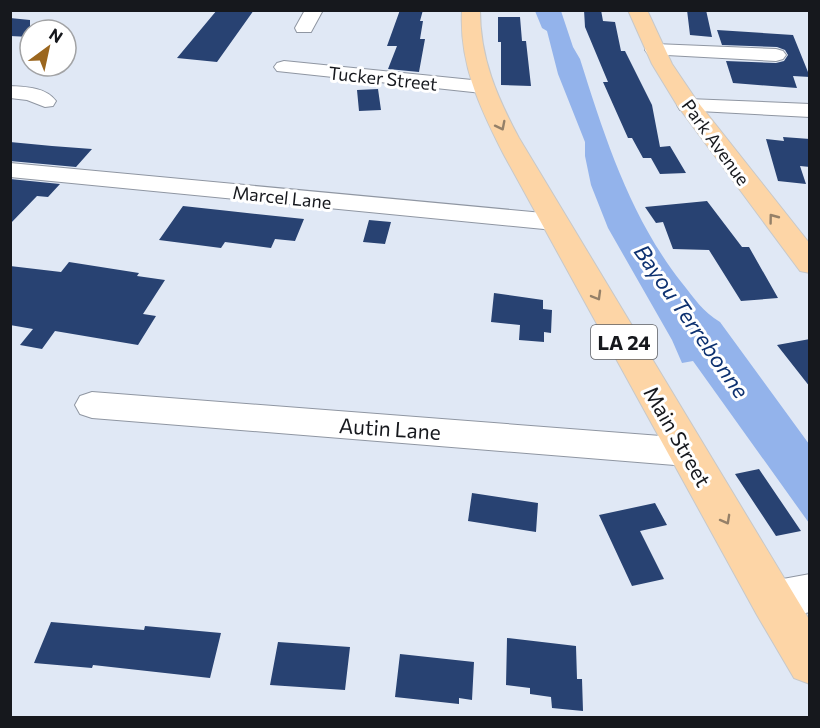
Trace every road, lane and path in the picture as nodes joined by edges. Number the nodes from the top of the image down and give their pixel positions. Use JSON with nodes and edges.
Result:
{"nodes":[{"id":1,"x":314,"y":10,"type":"edge"},
{"id":2,"x":471,"y":10,"type":"edge"},
{"id":3,"x":637,"y":10,"type":"edge"},
{"id":4,"x":304,"y":28,"type":"dead end"},
{"id":5,"x":655,"y":50,"type":"junction"},
{"id":6,"x":777,"y":55,"type":"dead end"},
{"id":7,"x":284,"y":67,"type":"dead end"},
{"id":8,"x":482,"y":87,"type":"junction"},
{"id":9,"x":10,"y":92,"type":"edge"},
{"id":10,"x":45,"y":101,"type":"dead end"},
{"id":11,"x":692,"y":110,"type":"junction"},
{"id":12,"x":810,"y":111,"type":"edge"},
{"id":13,"x":810,"y":122,"type":"edge"},
{"id":14,"x":10,"y":170,"type":"edge"},
{"id":15,"x":554,"y":222,"type":"junction"},
{"id":16,"x":810,"y":264,"type":"edge"},
{"id":17,"x":92,"y":405,"type":"dead end"},
{"id":18,"x":687,"y":452,"type":"junction"},
{"id":19,"x":791,"y":597,"type":"edge"},
{"id":20,"x":810,"y":662,"type":"edge"}],
"edges":[{"from":1,"to":4,"type":"street"},
{"from":2,"to":8,"type":"main road","name":"Main Street","number":"LA 24"},
{"from":3,"to":5,"type":"main road","name":"Park Avenue"},
{"from":5,"to":6,"type":"street"},
{"from":5,"to":11,"type":"main road","name":"Park Avenue"},
{"from":7,"to":8,"type":"street","name":"Tucker Street"},
{"from":8,"to":15,"type":"main road","name":"Main Street","number":"LA 24","one_way":true},
{"from":9,"to":10,"type":"street"},
{"from":11,"to":12,"type":"street"},
{"from":11,"to":13,"type":"street"},
{"from":16,"to":11,"type":"main road","name":"Park Avenue","one_way":true},
{"from":14,"to":15,"type":"street","name":"Marcel Lane"},
{"from":15,"to":18,"type":"main road","name":"Main Street","number":"LA 24","one_way":true},
{"from":17,"to":18,"type":"street","name":"Autin Lane"},
{"from":18,"to":19,"type":"main road","name":"Main Street","number":"LA 24","one_way":true},
{"from":19,"to":20,"type":"main road","name":"Main Street","number":"LA 24"}]}
